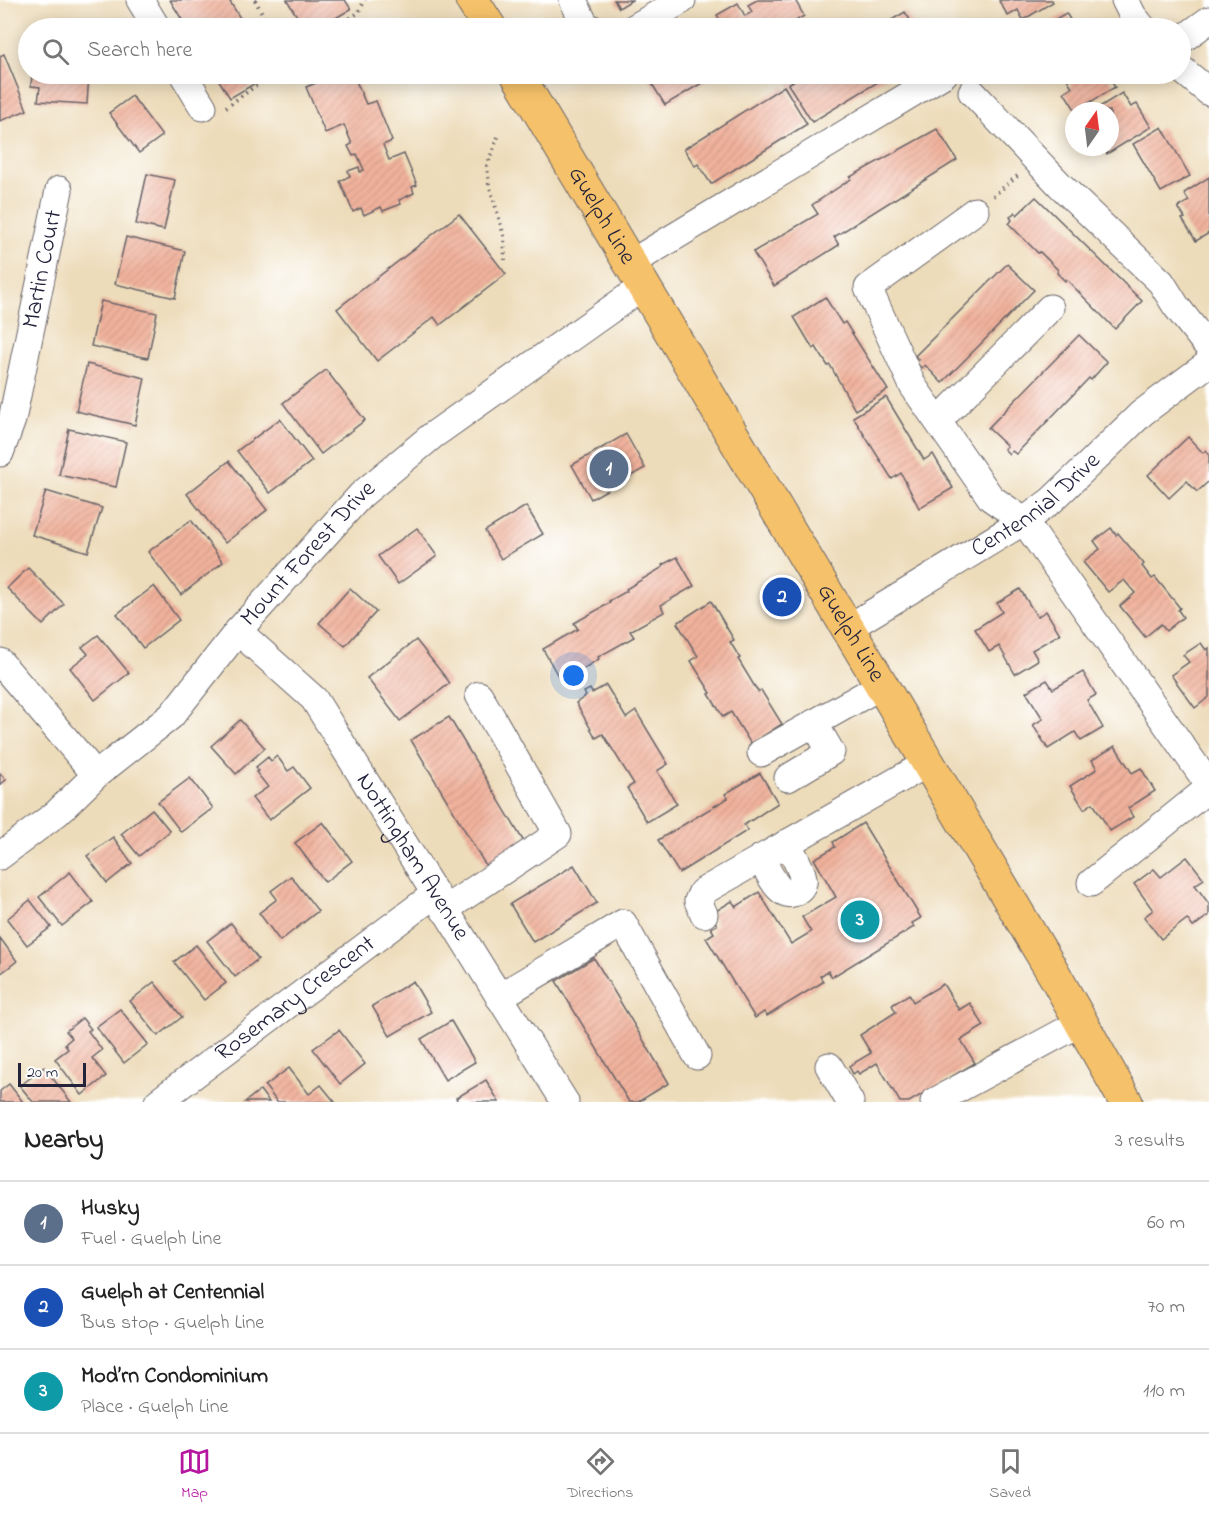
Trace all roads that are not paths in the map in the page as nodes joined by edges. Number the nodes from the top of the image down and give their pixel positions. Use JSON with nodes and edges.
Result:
{"nodes":[{"id":1,"x":140,"y":0,"type":"edge"},
{"id":2,"x":472,"y":0,"type":"edge"},
{"id":3,"x":573,"y":0,"type":"edge"},
{"id":4,"x":682,"y":0,"type":"edge"},
{"id":5,"x":1125,"y":0,"type":"edge"},
{"id":6,"x":151,"y":18,"type":"edge"},
{"id":7,"x":483,"y":18,"type":"edge"},
{"id":8,"x":582,"y":18,"type":"edge"},
{"id":9,"x":651,"y":18,"type":"edge"},
{"id":10,"x":1135,"y":18,"type":"edge"},
{"id":11,"x":1209,"y":20,"type":"edge"},
{"id":12,"x":1191,"y":33,"type":"edge"},
{"id":13,"x":1191,"y":77,"type":"edge"},
{"id":14,"x":189,"y":84,"type":"edge"},
{"id":15,"x":523,"y":84,"type":"edge"},
{"id":16,"x":929,"y":84,"type":"edge"},
{"id":17,"x":972,"y":92,"type":"dead end"},
{"id":18,"x":1209,"y":92,"type":"edge"},
{"id":19,"x":203,"y":107,"type":"road end"},
{"id":20,"x":59,"y":190,"type":"dead end"},
{"id":21,"x":975,"y":211,"type":"road end"},
{"id":22,"x":638,"y":274,"type":"junction"},
{"id":23,"x":1050,"y":308,"type":"dead end"},
{"id":24,"x":1209,"y":348,"type":"edge"},
{"id":25,"x":1209,"y":363,"type":"edge"},
{"id":26,"x":938,"y":421,"type":"junction"},
{"id":27,"x":0,"y":453,"type":"edge"},
{"id":28,"x":1024,"y":521,"type":"junction"},
{"id":29,"x":848,"y":628,"type":"junction"},
{"id":30,"x":238,"y":632,"type":"junction"},
{"id":31,"x":0,"y":662,"type":"edge"},
{"id":32,"x":882,"y":685,"type":"junction"},
{"id":33,"x":479,"y":695,"type":"dead end"},
{"id":34,"x":814,"y":723,"type":"junction"},
{"id":35,"x":761,"y":753,"type":"dead end"},
{"id":36,"x":928,"y":763,"type":"junction"},
{"id":37,"x":96,"y":775,"type":"junction"},
{"id":38,"x":788,"y":778,"type":"dead end"},
{"id":39,"x":1209,"y":786,"type":"edge"},
{"id":40,"x":787,"y":843,"type":"junction"},
{"id":41,"x":0,"y":856,"type":"edge"},
{"id":42,"x":761,"y":858,"type":"junction"},
{"id":43,"x":1091,"y":883,"type":"dead end"},
{"id":44,"x":440,"y":902,"type":"junction"},
{"id":45,"x":704,"y":914,"type":"dead end"},
{"id":46,"x":499,"y":997,"type":"junction"},
{"id":47,"x":1082,"y":1022,"type":"junction"},
{"id":48,"x":697,"y":1056,"type":"dead end"},
{"id":49,"x":829,"y":1066,"type":"dead end"},
{"id":50,"x":158,"y":1102,"type":"edge"},
{"id":51,"x":565,"y":1102,"type":"edge"},
{"id":52,"x":850,"y":1102,"type":"edge"},
{"id":53,"x":934,"y":1102,"type":"edge"},
{"id":54,"x":1126,"y":1102,"type":"edge"}],
"edges":[{"from":1,"to":6,"type":"street"},
{"from":2,"to":7,"type":"main road"},
{"from":3,"to":8,"type":"street"},
{"from":4,"to":9,"type":"street"},
{"from":5,"to":10,"type":"street"},
{"from":11,"to":12,"type":"street"},
{"from":13,"to":18,"type":"street"},
{"from":14,"to":19,"type":"street"},
{"from":15,"to":22,"type":"main road","name":"Guelph Line"},
{"from":16,"to":22,"type":"street","name":"Mount Forest Drive"},
{"from":17,"to":24,"type":"street"},
{"from":20,"to":27,"type":"street","name":"Martin Court"},
{"from":21,"to":26,"type":"street"},
{"from":22,"to":29,"type":"main road","name":"Guelph Line"},
{"from":22,"to":30,"type":"street","name":"Mount Forest Drive"},
{"from":23,"to":26,"type":"street"},
{"from":25,"to":28,"type":"street","name":"Centennial Drive"},
{"from":26,"to":28,"type":"street"},
{"from":28,"to":29,"type":"street","name":"Centennial Drive"},
{"from":28,"to":39,"type":"street"},
{"from":29,"to":32,"type":"main road","name":"Guelph Line"},
{"from":30,"to":37,"type":"street","name":"Mount Forest Drive"},
{"from":30,"to":44,"type":"street","name":"Nottingham Avenue"},
{"from":31,"to":37,"type":"street"},
{"from":32,"to":34,"type":"street"},
{"from":32,"to":36,"type":"main road","name":"Guelph Line"},
{"from":33,"to":44,"type":"street","name":"Rosemary Crescent"},
{"from":34,"to":35,"type":"street"},
{"from":34,"to":38,"type":"street"},
{"from":36,"to":40,"type":"street"},
{"from":36,"to":47,"type":"main road","name":"Guelph Line"},
{"from":37,"to":41,"type":"street","name":"Mount Forest Drive"},
{"from":39,"to":43,"type":"street"},
{"from":40,"to":42,"type":"street"},
{"from":40,"to":42,"type":"street"},
{"from":42,"to":45,"type":"street"},
{"from":44,"to":46,"type":"street","name":"Nottingham Avenue"},
{"from":44,"to":50,"type":"street","name":"Rosemary Crescent"},
{"from":46,"to":48,"type":"street"},
{"from":46,"to":51,"type":"street","name":"Nottingham Avenue"},
{"from":47,"to":53,"type":"street"},
{"from":47,"to":54,"type":"main road","name":"Guelph Line"},
{"from":49,"to":52,"type":"street"}]}
